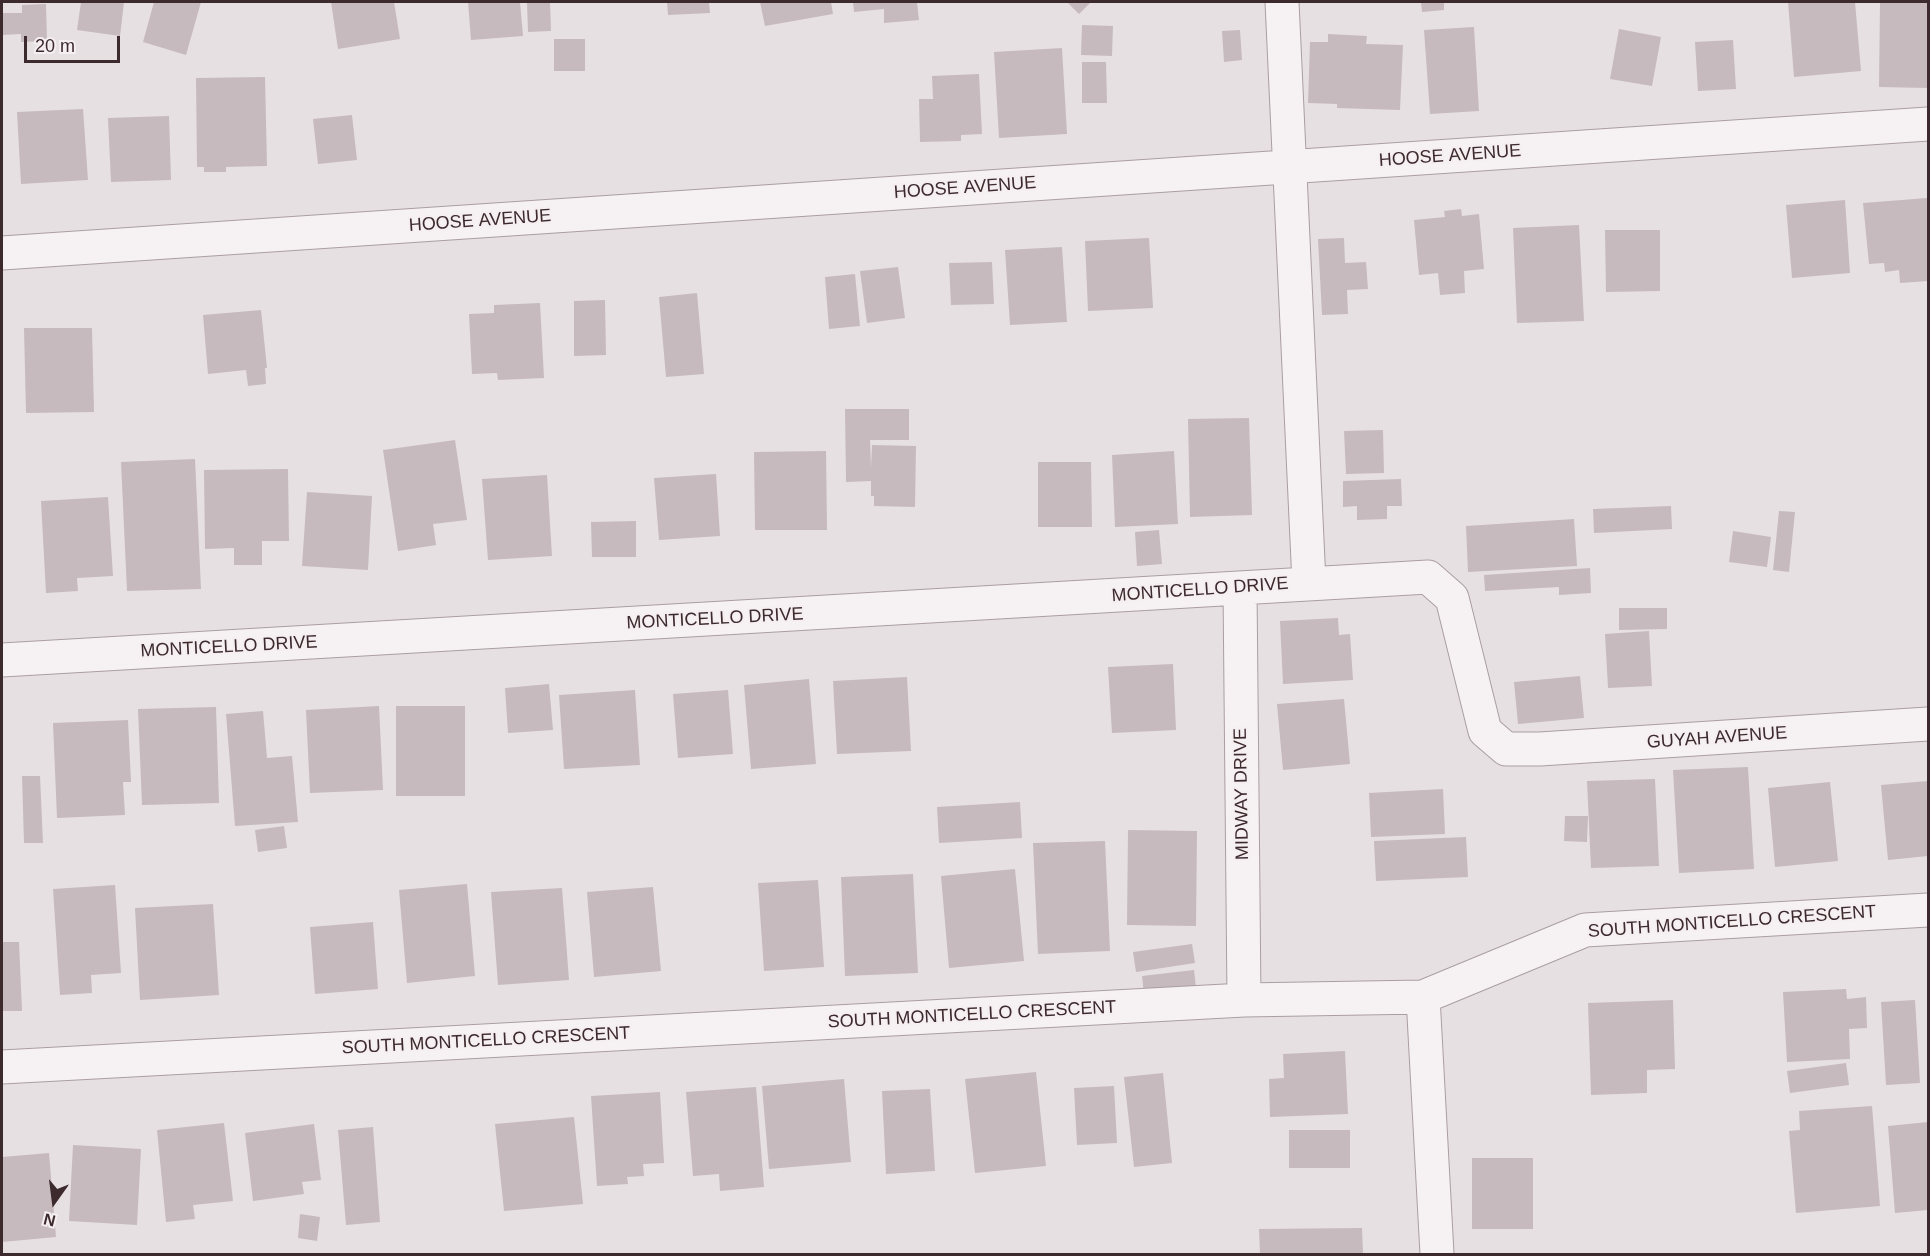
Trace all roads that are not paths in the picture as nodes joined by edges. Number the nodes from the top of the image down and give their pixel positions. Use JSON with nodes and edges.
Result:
{"nodes":[{"id":1,"x":1282,"y":2,"type":"edge"},
{"id":2,"x":1929,"y":124,"type":"edge"},
{"id":3,"x":1289,"y":166,"type":"junction"},
{"id":4,"x":2,"y":253,"type":"edge"},
{"id":5,"x":1309,"y":583,"type":"junction"},
{"id":6,"x":1240,"y":588,"type":"junction"},
{"id":7,"x":2,"y":660,"type":"edge"},
{"id":8,"x":1929,"y":724,"type":"edge"},
{"id":9,"x":1506,"y":749,"type":"joint"},
{"id":10,"x":1929,"y":910,"type":"edge"},
{"id":11,"x":1423,"y":997,"type":"junction"},
{"id":12,"x":1245,"y":1000,"type":"junction"},
{"id":13,"x":2,"y":1067,"type":"edge"},
{"id":14,"x":1437,"y":1254,"type":"edge"}],
"edges":[{"from":1,"to":3,"type":"street"},
{"from":2,"to":3,"type":"street","name":"HOOSE AVENUE"},
{"from":3,"to":4,"type":"street","name":"HOOSE AVENUE"},
{"from":3,"to":5,"type":"street"},
{"from":5,"to":6,"type":"street","name":"MONTICELLO DRIVE"},
{"from":5,"to":9,"type":"street","name":"MONTICELLO DRIVE"},
{"from":6,"to":7,"type":"street","name":"MONTICELLO DRIVE"},
{"from":6,"to":12,"type":"street","name":"MIDWAY DRIVE"},
{"from":8,"to":9,"type":"street","name":"GUYAH AVENUE"},
{"from":10,"to":11,"type":"street","name":"SOUTH MONTICELLO CRESCENT"},
{"from":11,"to":12,"type":"street","name":"SOUTH MONTICELLO CRESCENT"},
{"from":11,"to":14,"type":"street"},
{"from":12,"to":13,"type":"street","name":"SOUTH MONTICELLO CRESCENT"}]}
